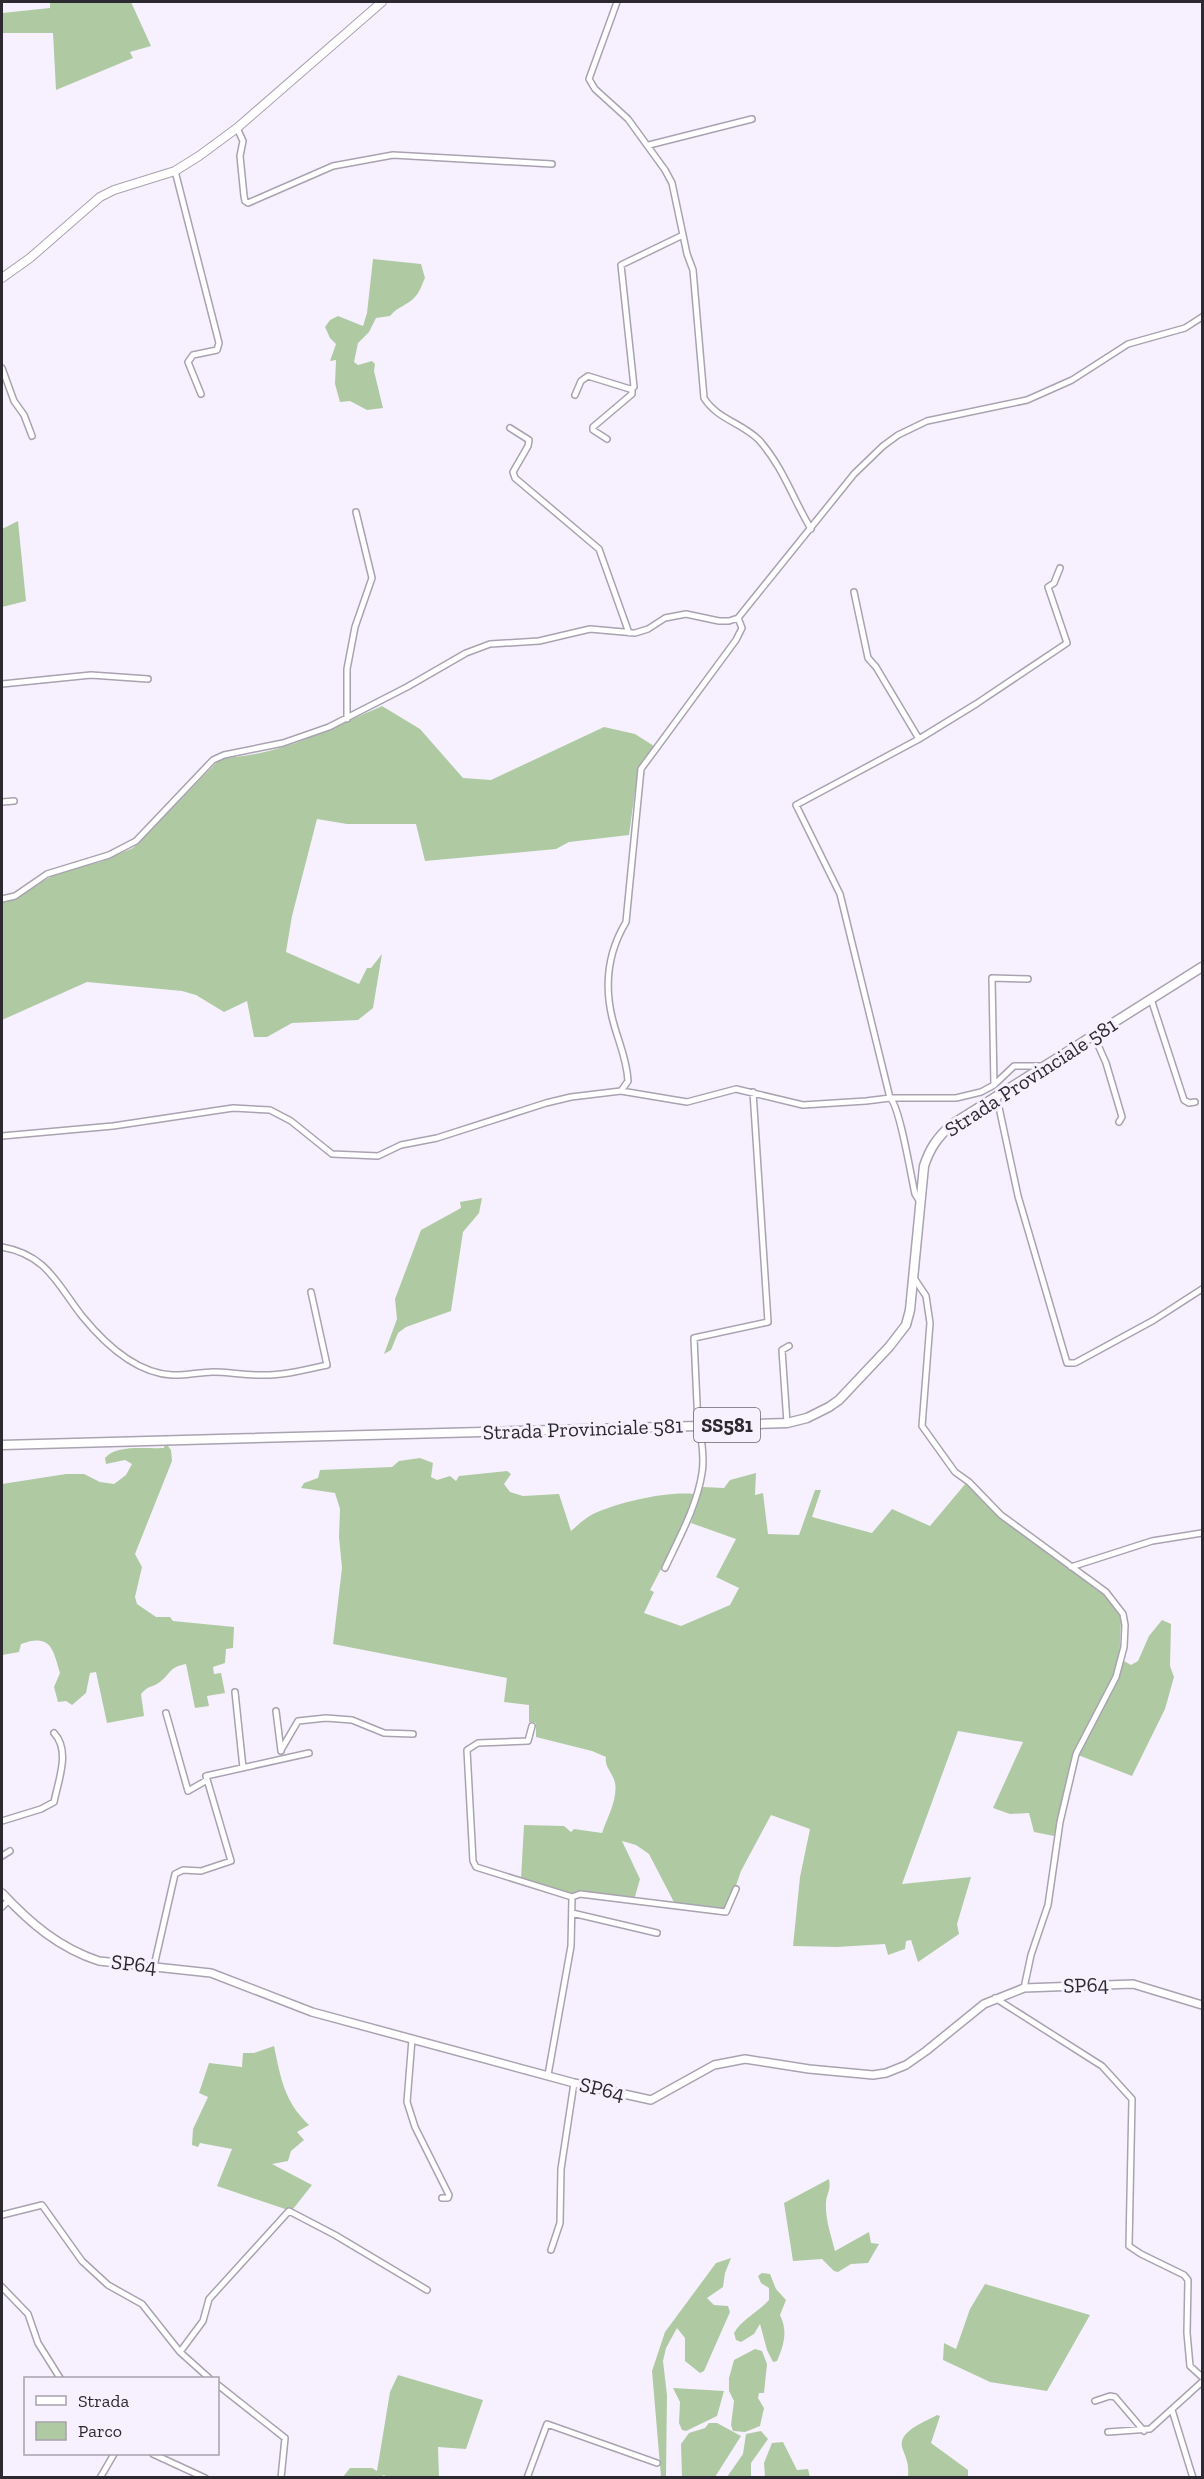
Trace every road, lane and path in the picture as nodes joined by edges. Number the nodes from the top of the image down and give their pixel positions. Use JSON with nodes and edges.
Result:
{"nodes":[{"id":1,"x":382,"y":2,"type":"edge"},
{"id":2,"x":617,"y":2,"type":"edge"},
{"id":3,"x":752,"y":119,"type":"dead end"},
{"id":4,"x":237,"y":128,"type":"junction"},
{"id":5,"x":649,"y":145,"type":"junction"},
{"id":6,"x":552,"y":164,"type":"dead end"},
{"id":7,"x":175,"y":171,"type":"junction"},
{"id":8,"x":683,"y":235,"type":"junction"},
{"id":9,"x":2,"y":278,"type":"edge"},
{"id":10,"x":1203,"y":317,"type":"edge"},
{"id":11,"x":2,"y":369,"type":"edge"},
{"id":12,"x":632,"y":389,"type":"junction"},
{"id":13,"x":201,"y":394,"type":"dead end"},
{"id":14,"x":575,"y":394,"type":"dead end"},
{"id":15,"x":510,"y":428,"type":"dead end"},
{"id":16,"x":32,"y":436,"type":"dead end"},
{"id":17,"x":607,"y":439,"type":"dead end"},
{"id":18,"x":356,"y":512,"type":"dead end"},
{"id":19,"x":811,"y":529,"type":"junction"},
{"id":20,"x":1060,"y":568,"type":"dead end"},
{"id":21,"x":854,"y":592,"type":"dead end"},
{"id":22,"x":738,"y":618,"type":"junction"},
{"id":23,"x":629,"y":633,"type":"junction"},
{"id":24,"x":148,"y":679,"type":"dead end"},
{"id":25,"x":2,"y":684,"type":"edge"},
{"id":26,"x":347,"y":718,"type":"junction"},
{"id":27,"x":919,"y":739,"type":"junction"},
{"id":28,"x":14,"y":801,"type":"dead end"},
{"id":29,"x":2,"y":802,"type":"edge"},
{"id":30,"x":2,"y":899,"type":"edge"},
{"id":31,"x":1201,"y":970,"type":"edge"},
{"id":32,"x":1028,"y":979,"type":"dead end"},
{"id":33,"x":1151,"y":999,"type":"junction"},
{"id":34,"x":1094,"y":1036,"type":"junction"},
{"id":35,"x":1044,"y":1066,"type":"junction"},
{"id":36,"x":994,"y":1084,"type":"junction"},
{"id":37,"x":621,"y":1091,"type":"junction"},
{"id":38,"x":753,"y":1092,"type":"junction"},
{"id":39,"x":890,"y":1098,"type":"junction"},
{"id":40,"x":997,"y":1098,"type":"junction"},
{"id":41,"x":1195,"y":1102,"type":"dead end"},
{"id":42,"x":1119,"y":1122,"type":"dead end"},
{"id":43,"x":2,"y":1136,"type":"edge"},
{"id":44,"x":920,"y":1202,"type":"junction"},
{"id":45,"x":2,"y":1247,"type":"edge"},
{"id":46,"x":914,"y":1278,"type":"junction"},
{"id":47,"x":1203,"y":1289,"type":"edge"},
{"id":48,"x":311,"y":1292,"type":"dead end"},
{"id":49,"x":789,"y":1346,"type":"dead end"},
{"id":50,"x":787,"y":1423,"type":"junction"},
{"id":51,"x":699,"y":1426,"type":"junction"},
{"id":52,"x":2,"y":1445,"type":"edge"},
{"id":53,"x":1203,"y":1533,"type":"edge"},
{"id":54,"x":1071,"y":1567,"type":"junction"},
{"id":55,"x":665,"y":1568,"type":"dead end"},
{"id":56,"x":235,"y":1692,"type":"dead end"},
{"id":57,"x":276,"y":1711,"type":"dead end"},
{"id":58,"x":166,"y":1713,"type":"dead end"},
{"id":59,"x":532,"y":1726,"type":"dead end"},
{"id":60,"x":54,"y":1733,"type":"dead end"},
{"id":61,"x":413,"y":1734,"type":"dead end"},
{"id":62,"x":281,"y":1750,"type":"junction"},
{"id":63,"x":309,"y":1753,"type":"dead end"},
{"id":64,"x":282,"y":1759,"type":"junction"},
{"id":65,"x":243,"y":1768,"type":"junction"},
{"id":66,"x":207,"y":1780,"type":"junction"},
{"id":67,"x":2,"y":1821,"type":"edge"},
{"id":68,"x":10,"y":1851,"type":"dead end"},
{"id":69,"x":2,"y":1856,"type":"edge"},
{"id":70,"x":736,"y":1889,"type":"dead end"},
{"id":71,"x":2,"y":1893,"type":"edge"},
{"id":72,"x":572,"y":1897,"type":"junction"},
{"id":73,"x":8,"y":1900,"type":"junction"},
{"id":74,"x":2,"y":1908,"type":"edge"},
{"id":75,"x":572,"y":1913,"type":"junction"},
{"id":76,"x":657,"y":1934,"type":"dead end"},
{"id":77,"x":154,"y":1966,"type":"junction"},
{"id":78,"x":1024,"y":1988,"type":"junction"},
{"id":79,"x":995,"y":1998,"type":"junction"},
{"id":80,"x":1203,"y":2005,"type":"edge"},
{"id":81,"x":412,"y":2039,"type":"junction"},
{"id":82,"x":548,"y":2075,"type":"junction"},
{"id":83,"x":574,"y":2083,"type":"junction"},
{"id":84,"x":442,"y":2198,"type":"dead end"},
{"id":85,"x":2,"y":2215,"type":"edge"},
{"id":86,"x":551,"y":2250,"type":"dead end"},
{"id":87,"x":2,"y":2287,"type":"edge"},
{"id":88,"x":427,"y":2290,"type":"dead end"},
{"id":89,"x":180,"y":2352,"type":"junction"},
{"id":90,"x":59,"y":2377,"type":"edge"},
{"id":91,"x":207,"y":2377,"type":"edge"},
{"id":92,"x":1203,"y":2377,"type":"edge"},
{"id":93,"x":1203,"y":2382,"type":"edge"},
{"id":94,"x":219,"y":2386,"type":"edge"},
{"id":95,"x":1095,"y":2401,"type":"dead end"},
{"id":96,"x":1172,"y":2410,"type":"junction"},
{"id":97,"x":1144,"y":2431,"type":"junction"},
{"id":98,"x":1108,"y":2432,"type":"dead end"},
{"id":99,"x":113,"y":2455,"type":"edge"},
{"id":100,"x":155,"y":2455,"type":"edge"},
{"id":101,"x":657,"y":2463,"type":"dead end"},
{"id":102,"x":100,"y":2478,"type":"edge"},
{"id":103,"x":205,"y":2478,"type":"edge"},
{"id":104,"x":281,"y":2478,"type":"edge"},
{"id":105,"x":527,"y":2478,"type":"edge"},
{"id":106,"x":1193,"y":2478,"type":"edge"}],
"edges":[{"from":1,"to":4,"type":"main road"},
{"from":2,"to":5,"type":"street"},
{"from":3,"to":5,"type":"street"},
{"from":4,"to":6,"type":"street"},
{"from":4,"to":7,"type":"main road"},
{"from":5,"to":8,"type":"street"},
{"from":7,"to":9,"type":"main road"},
{"from":7,"to":13,"type":"street"},
{"from":8,"to":12,"type":"street"},
{"from":8,"to":19,"type":"street"},
{"from":10,"to":19,"type":"street"},
{"from":11,"to":16,"type":"street"},
{"from":12,"to":14,"type":"street"},
{"from":12,"to":17,"type":"street"},
{"from":15,"to":23,"type":"street"},
{"from":18,"to":26,"type":"street"},
{"from":19,"to":22,"type":"street"},
{"from":20,"to":27,"type":"street"},
{"from":21,"to":27,"type":"street"},
{"from":22,"to":23,"type":"street"},
{"from":22,"to":37,"type":"street"},
{"from":23,"to":26,"type":"street"},
{"from":24,"to":25,"type":"street"},
{"from":26,"to":30,"type":"street"},
{"from":27,"to":39,"type":"street"},
{"from":28,"to":29,"type":"street"},
{"from":31,"to":33,"type":"main road","name":"Strada Provinciale 581","number":"SS581"},
{"from":32,"to":36,"type":"street"},
{"from":33,"to":34,"type":"main road","name":"Strada Provinciale 581","number":"SS581"},
{"from":33,"to":41,"type":"street"},
{"from":34,"to":35,"type":"main road","name":"Strada Provinciale 581","number":"SS581"},
{"from":34,"to":42,"type":"street"},
{"from":35,"to":36,"type":"street"},
{"from":35,"to":40,"type":"main road","name":"Strada Provinciale 581","number":"SS581"},
{"from":36,"to":39,"type":"street"},
{"from":37,"to":38,"type":"street"},
{"from":37,"to":43,"type":"street"},
{"from":38,"to":39,"type":"street"},
{"from":38,"to":51,"type":"street"},
{"from":39,"to":44,"type":"street"},
{"from":40,"to":44,"type":"main road","name":"Strada Provinciale 581","number":"SS581"},
{"from":40,"to":47,"type":"street"},
{"from":44,"to":46,"type":"main road","name":"Strada Provinciale 581","number":"SS581"},
{"from":45,"to":48,"type":"street"},
{"from":46,"to":50,"type":"main road","name":"Strada Provinciale 581","number":"SS581"},
{"from":46,"to":54,"type":"street"},
{"from":49,"to":50,"type":"street"},
{"from":50,"to":51,"type":"main road","name":"Strada Provinciale 581","number":"SS581"},
{"from":51,"to":52,"type":"main road","name":"Strada Provinciale 581","number":"SS581"},
{"from":51,"to":55,"type":"street"},
{"from":53,"to":54,"type":"street"},
{"from":54,"to":78,"type":"street"},
{"from":56,"to":65,"type":"street"},
{"from":57,"to":62,"type":"street"},
{"from":58,"to":66,"type":"street"},
{"from":59,"to":72,"type":"street"},
{"from":60,"to":67,"type":"street"},
{"from":61,"to":62,"type":"street"},
{"from":62,"to":64,"type":"street"},
{"from":63,"to":64,"type":"street"},
{"from":64,"to":65,"type":"street"},
{"from":65,"to":66,"type":"street"},
{"from":66,"to":77,"type":"street"},
{"from":68,"to":69,"type":"street"},
{"from":70,"to":72,"type":"street"},
{"from":71,"to":73,"type":"street","name":"SP64","number":"SP64"},
{"from":72,"to":75,"type":"street"},
{"from":73,"to":74,"type":"street"},
{"from":73,"to":77,"type":"street","name":"SP64","number":"SP64"},
{"from":75,"to":76,"type":"street"},
{"from":75,"to":82,"type":"street"},
{"from":77,"to":81,"type":"street","name":"SP64","number":"SP64"},
{"from":78,"to":79,"type":"street","name":"SP64","number":"SP64"},
{"from":78,"to":80,"type":"street","name":"SP64","number":"SP64"},
{"from":79,"to":83,"type":"street","name":"SP64","number":"SP64"},
{"from":79,"to":92,"type":"street"},
{"from":81,"to":82,"type":"street","name":"SP64","number":"SP64"},
{"from":81,"to":84,"type":"street"},
{"from":82,"to":83,"type":"street","name":"SP64","number":"SP64"},
{"from":83,"to":86,"type":"street"},
{"from":85,"to":89,"type":"street"},
{"from":87,"to":90,"type":"street"},
{"from":88,"to":89,"type":"street"},
{"from":89,"to":91,"type":"street"},
{"from":93,"to":96,"type":"street"},
{"from":94,"to":104,"type":"street"},
{"from":95,"to":97,"type":"street"},
{"from":96,"to":97,"type":"street"},
{"from":96,"to":106,"type":"street"},
{"from":97,"to":98,"type":"street"},
{"from":99,"to":102,"type":"street"},
{"from":100,"to":103,"type":"street"},
{"from":101,"to":105,"type":"street"}]}
